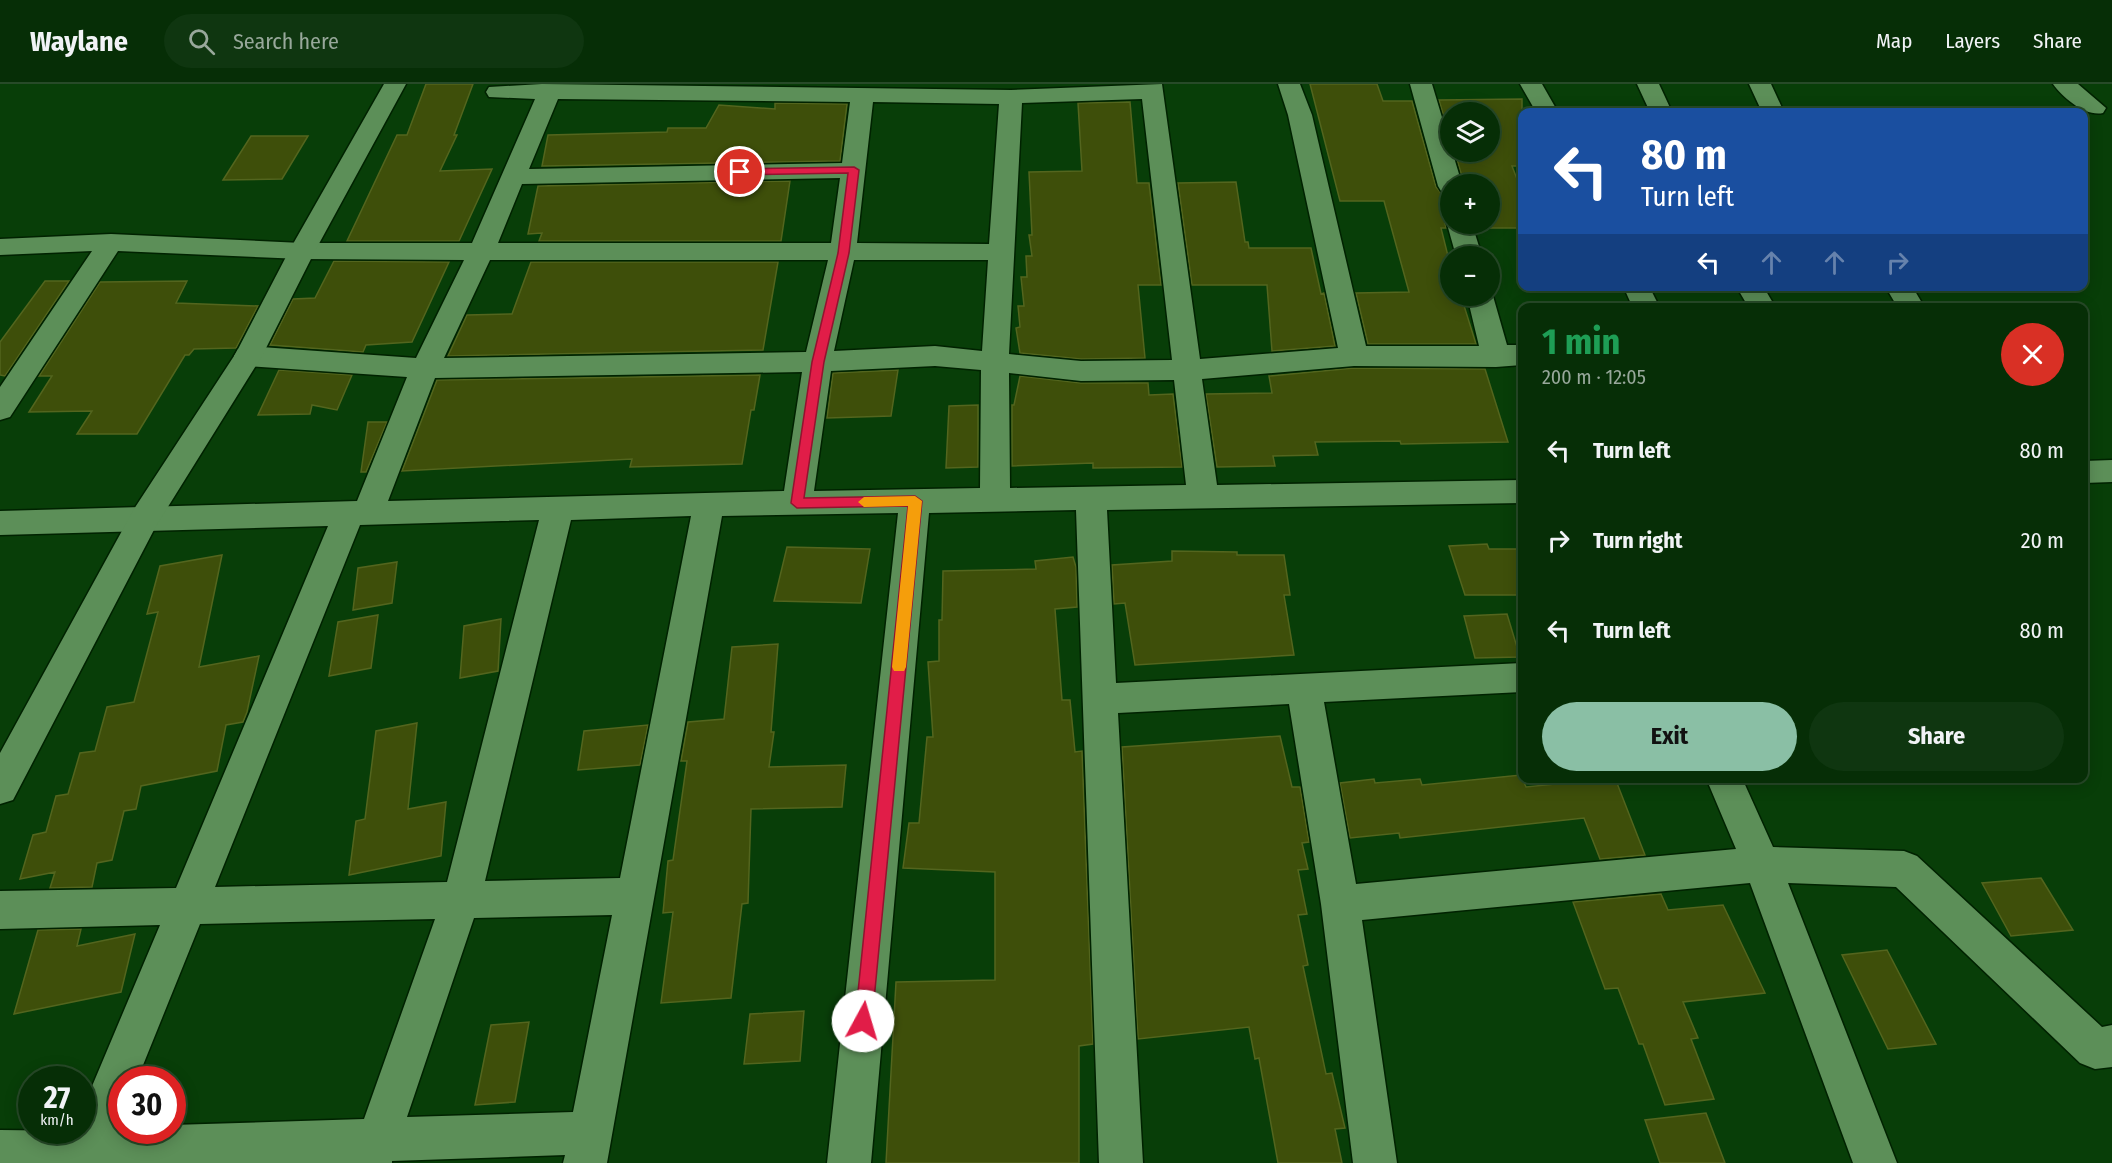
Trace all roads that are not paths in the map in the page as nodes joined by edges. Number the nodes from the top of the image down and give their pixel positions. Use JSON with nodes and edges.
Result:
{"nodes":[{"id":1,"x":395,"y":84,"type":"edge"},
{"id":2,"x":1289,"y":84,"type":"edge"},
{"id":3,"x":1421,"y":84,"type":"edge"},
{"id":4,"x":1531,"y":84,"type":"edge"},
{"id":5,"x":1648,"y":84,"type":"edge"},
{"id":6,"x":1760,"y":84,"type":"edge"},
{"id":7,"x":2064,"y":84,"type":"edge"},
{"id":8,"x":551,"y":88,"type":"edge"},
{"id":9,"x":1152,"y":88,"type":"edge"},
{"id":10,"x":496,"y":92,"type":"dead end"},
{"id":11,"x":862,"y":95,"type":"junction"},
{"id":12,"x":1011,"y":97,"type":"junction"},
{"id":13,"x":1545,"y":108,"type":"edge"},
{"id":14,"x":1659,"y":108,"type":"edge"},
{"id":15,"x":1771,"y":108,"type":"edge"},
{"id":16,"x":2095,"y":108,"type":"dead end"},
{"id":17,"x":854,"y":170,"type":"junction"},
{"id":18,"x":1447,"y":174,"type":"edge"},
{"id":19,"x":513,"y":177,"type":"junction"},
{"id":20,"x":111,"y":242,"type":"junction"},
{"id":21,"x":0,"y":247,"type":"edge"},
{"id":22,"x":303,"y":250,"type":"junction"},
{"id":23,"x":481,"y":252,"type":"junction"},
{"id":24,"x":1001,"y":252,"type":"junction"},
{"id":25,"x":843,"y":253,"type":"junction"},
{"id":26,"x":1485,"y":306,"type":"edge"},
{"id":27,"x":248,"y":356,"type":"junction"},
{"id":28,"x":1354,"y":356,"type":"junction"},
{"id":29,"x":1509,"y":356,"type":"edge"},
{"id":30,"x":818,"y":362,"type":"junction"},
{"id":31,"x":995,"y":362,"type":"junction"},
{"id":32,"x":425,"y":368,"type":"junction"},
{"id":33,"x":1187,"y":370,"type":"junction"},
{"id":34,"x":0,"y":410,"type":"edge"},
{"id":35,"x":2112,"y":471,"type":"edge"},
{"id":36,"x":2088,"y":472,"type":"edge"},
{"id":37,"x":1518,"y":492,"type":"edge"},
{"id":38,"x":1203,"y":497,"type":"junction"},
{"id":39,"x":1091,"y":498,"type":"junction"},
{"id":40,"x":995,"y":500,"type":"junction"},
{"id":41,"x":915,"y":501,"type":"junction"},
{"id":42,"x":797,"y":503,"type":"junction"},
{"id":43,"x":709,"y":504,"type":"junction"},
{"id":44,"x":558,"y":508,"type":"junction"},
{"id":45,"x":358,"y":514,"type":"junction"},
{"id":46,"x":145,"y":518,"type":"junction"},
{"id":47,"x":0,"y":523,"type":"edge"},
{"id":48,"x":1518,"y":677,"type":"edge"},
{"id":49,"x":1304,"y":688,"type":"junction"},
{"id":50,"x":1101,"y":699,"type":"junction"},
{"id":51,"x":1726,"y":783,"type":"edge"},
{"id":52,"x":0,"y":788,"type":"edge"},
{"id":53,"x":1762,"y":864,"type":"junction"},
{"id":54,"x":635,"y":896,"type":"junction"},
{"id":55,"x":461,"y":900,"type":"junction"},
{"id":56,"x":1340,"y":904,"type":"junction"},
{"id":57,"x":186,"y":906,"type":"junction"},
{"id":58,"x":0,"y":910,"type":"edge"},
{"id":59,"x":2112,"y":1046,"type":"edge"},
{"id":60,"x":587,"y":1148,"type":"edge"},
{"id":61,"x":374,"y":1151,"type":"edge"},
{"id":62,"x":0,"y":1152,"type":"edge"},
{"id":63,"x":85,"y":1156,"type":"edge"},
{"id":64,"x":849,"y":1163,"type":"edge"},
{"id":65,"x":1121,"y":1163,"type":"edge"},
{"id":66,"x":1375,"y":1163,"type":"edge"},
{"id":67,"x":1875,"y":1163,"type":"edge"}],
"edges":[{"from":1,"to":22,"type":"street"},
{"from":2,"to":28,"type":"street"},
{"from":3,"to":18,"type":"street"},
{"from":4,"to":13,"type":"street"},
{"from":5,"to":14,"type":"street"},
{"from":6,"to":15,"type":"street"},
{"from":7,"to":16,"type":"street"},
{"from":8,"to":10,"type":"street"},
{"from":8,"to":11,"type":"street"},
{"from":8,"to":19,"type":"street"},
{"from":9,"to":12,"type":"street"},
{"from":9,"to":33,"type":"street"},
{"from":11,"to":12,"type":"street"},
{"from":11,"to":17,"type":"street"},
{"from":12,"to":24,"type":"street"},
{"from":17,"to":19,"type":"street"},
{"from":17,"to":25,"type":"street"},
{"from":19,"to":23,"type":"street"},
{"from":20,"to":21,"type":"street"},
{"from":20,"to":22,"type":"street"},
{"from":20,"to":34,"type":"street"},
{"from":22,"to":23,"type":"street"},
{"from":22,"to":27,"type":"street"},
{"from":23,"to":25,"type":"street"},
{"from":23,"to":32,"type":"street"},
{"from":24,"to":25,"type":"street"},
{"from":24,"to":31,"type":"street"},
{"from":25,"to":30,"type":"street"},
{"from":26,"to":29,"type":"street"},
{"from":27,"to":32,"type":"street"},
{"from":27,"to":46,"type":"street"},
{"from":28,"to":29,"type":"street"},
{"from":28,"to":33,"type":"street"},
{"from":30,"to":31,"type":"street"},
{"from":30,"to":32,"type":"street"},
{"from":30,"to":42,"type":"street"},
{"from":31,"to":33,"type":"street"},
{"from":31,"to":40,"type":"street"},
{"from":32,"to":45,"type":"street"},
{"from":33,"to":38,"type":"street"},
{"from":35,"to":36,"type":"street"},
{"from":37,"to":38,"type":"street"},
{"from":38,"to":39,"type":"street"},
{"from":39,"to":40,"type":"street"},
{"from":39,"to":50,"type":"street"},
{"from":40,"to":41,"type":"street"},
{"from":41,"to":42,"type":"street"},
{"from":41,"to":64,"type":"street"},
{"from":42,"to":43,"type":"street"},
{"from":43,"to":44,"type":"street"},
{"from":43,"to":54,"type":"street"},
{"from":44,"to":45,"type":"street"},
{"from":44,"to":55,"type":"street"},
{"from":45,"to":46,"type":"street"},
{"from":45,"to":57,"type":"street"},
{"from":46,"to":47,"type":"street"},
{"from":46,"to":52,"type":"street"},
{"from":48,"to":49,"type":"street"},
{"from":49,"to":50,"type":"street"},
{"from":49,"to":56,"type":"street"},
{"from":50,"to":65,"type":"street"},
{"from":51,"to":53,"type":"street"},
{"from":53,"to":56,"type":"street"},
{"from":53,"to":59,"type":"street"},
{"from":53,"to":67,"type":"street"},
{"from":54,"to":55,"type":"street"},
{"from":54,"to":60,"type":"street"},
{"from":55,"to":57,"type":"street"},
{"from":55,"to":61,"type":"street"},
{"from":56,"to":66,"type":"street"},
{"from":57,"to":58,"type":"street"},
{"from":57,"to":63,"type":"street"},
{"from":60,"to":61,"type":"street"},
{"from":61,"to":63,"type":"street"},
{"from":62,"to":63,"type":"street"}]}
